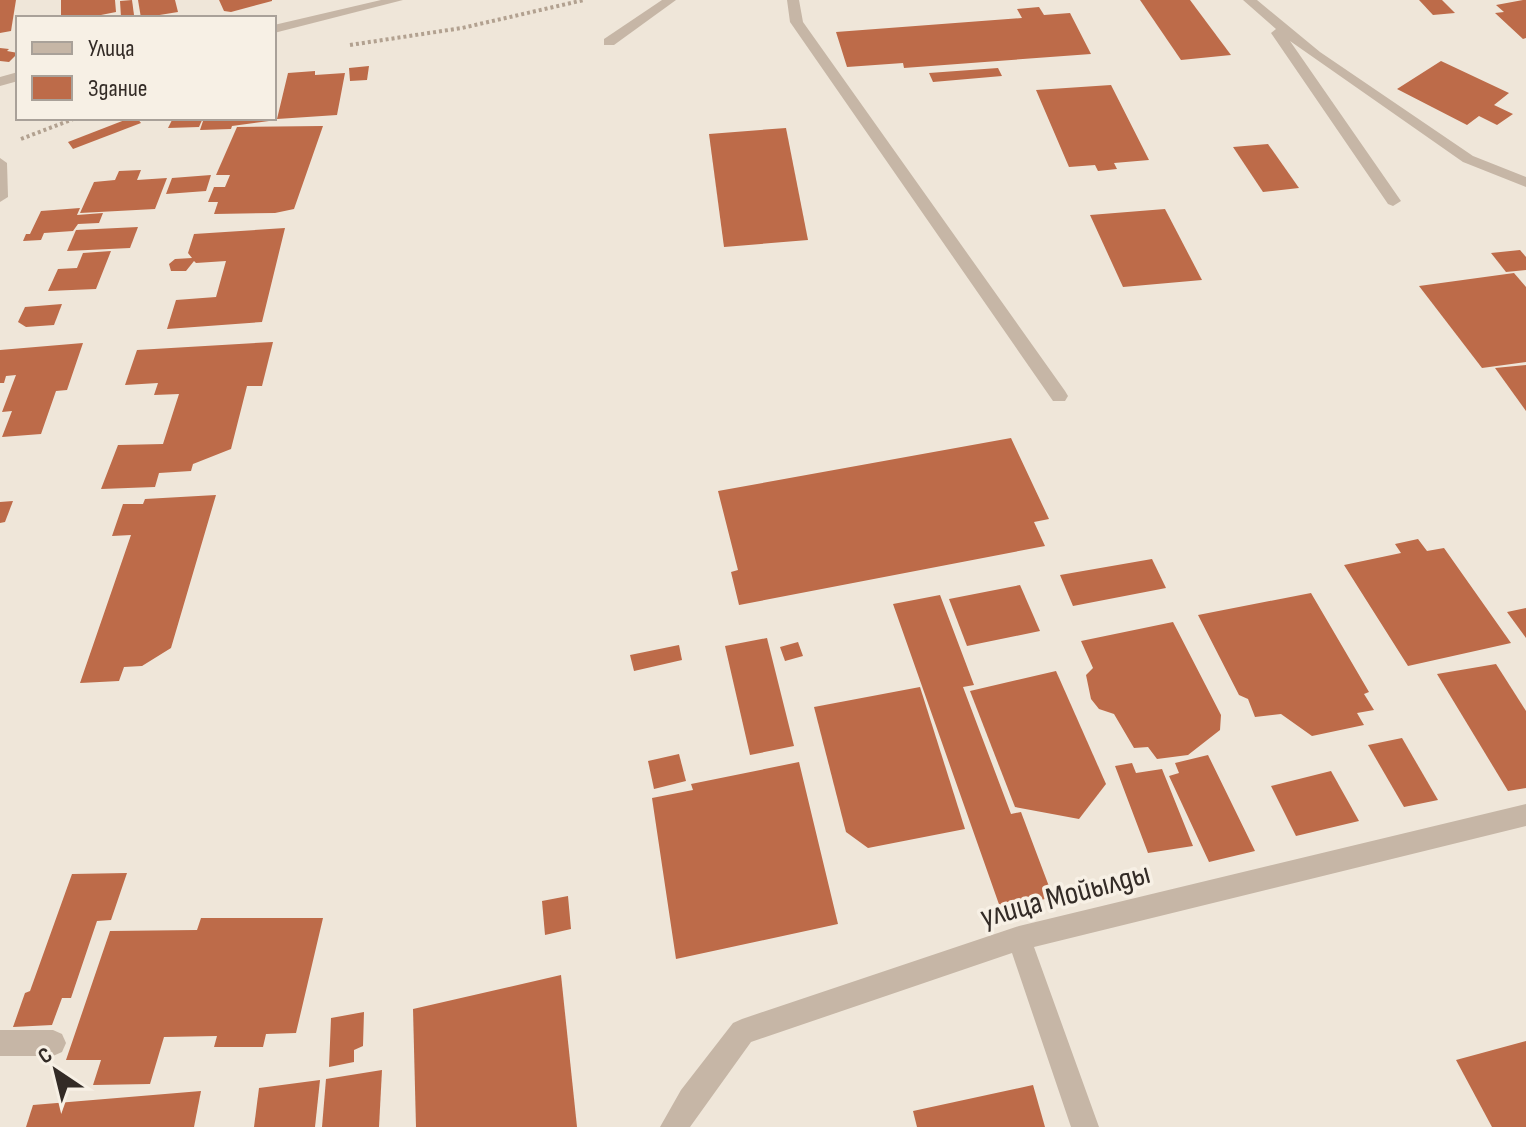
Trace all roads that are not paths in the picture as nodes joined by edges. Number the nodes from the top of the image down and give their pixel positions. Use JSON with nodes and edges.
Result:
{"nodes":[{"id":1,"x":397,"y":0,"type":"edge"},
{"id":2,"x":670,"y":0,"type":"edge"},
{"id":3,"x":793,"y":0,"type":"edge"},
{"id":4,"x":1249,"y":0,"type":"edge"},
{"id":5,"x":1267,"y":16,"type":"junction"},
{"id":6,"x":276,"y":29,"type":"edge"},
{"id":7,"x":609,"y":42,"type":"dead end"},
{"id":8,"x":0,"y":163,"type":"edge"},
{"id":9,"x":1526,"y":182,"type":"edge"},
{"id":10,"x":0,"y":197,"type":"edge"},
{"id":11,"x":1393,"y":201,"type":"dead end"},
{"id":12,"x":1059,"y":396,"type":"dead end"},
{"id":13,"x":1526,"y":815,"type":"edge"},
{"id":14,"x":1019,"y":938,"type":"junction"},
{"id":15,"x":0,"y":1043,"type":"edge"},
{"id":16,"x":53,"y":1043,"type":"dead end"},
{"id":17,"x":674,"y":1127,"type":"edge"},
{"id":18,"x":1085,"y":1127,"type":"edge"}],
"edges":[{"from":1,"to":6,"type":"street"},
{"from":2,"to":7,"type":"street"},
{"from":3,"to":12,"type":"street"},
{"from":4,"to":5,"type":"street"},
{"from":5,"to":9,"type":"street"},
{"from":5,"to":11,"type":"street"},
{"from":8,"to":10,"type":"street"},
{"from":13,"to":14,"type":"street","name":"улица Мойылды"},
{"from":14,"to":17,"type":"street","name":"улица Мойылды"},
{"from":14,"to":18,"type":"street"},
{"from":15,"to":16,"type":"street"}]}
